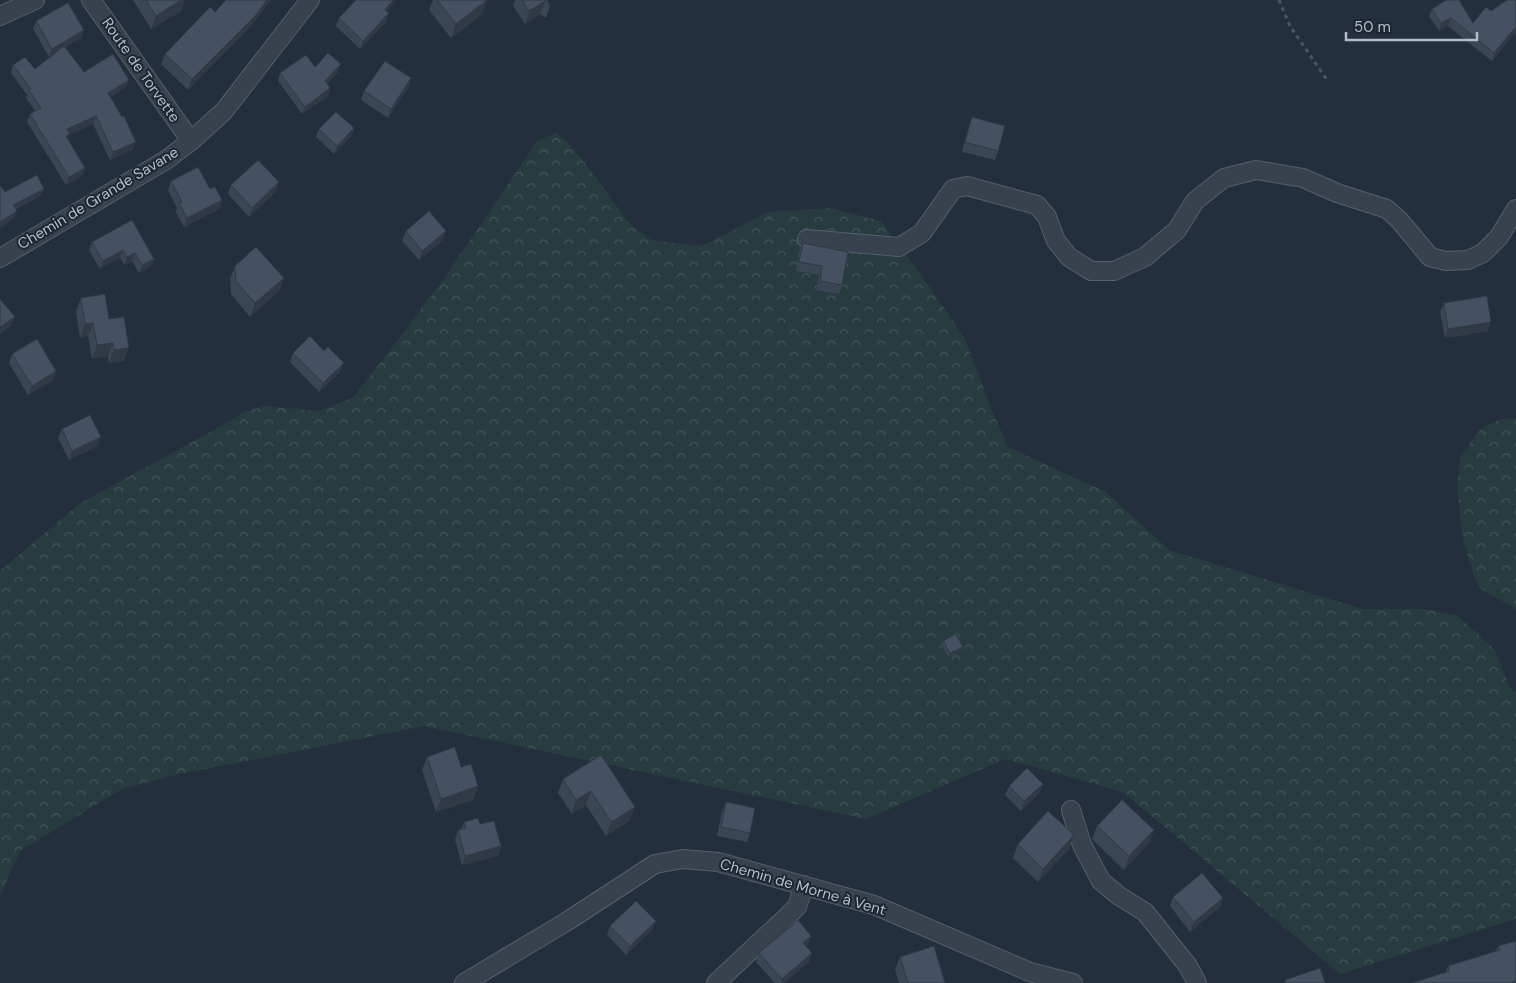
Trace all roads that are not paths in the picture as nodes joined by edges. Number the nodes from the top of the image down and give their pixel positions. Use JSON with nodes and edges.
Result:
{"nodes":[{"id":1,"x":35,"y":0,"type":"edge"},
{"id":2,"x":91,"y":0,"type":"edge"},
{"id":3,"x":310,"y":0,"type":"edge"},
{"id":4,"x":0,"y":16,"type":"edge"},
{"id":5,"x":191,"y":141,"type":"junction"},
{"id":6,"x":1516,"y":209,"type":"edge"},
{"id":7,"x":807,"y":239,"type":"dead end"},
{"id":8,"x":0,"y":258,"type":"edge"},
{"id":9,"x":1071,"y":810,"type":"dead end"},
{"id":10,"x":804,"y":885,"type":"junction"},
{"id":11,"x":735,"y":976,"type":"edge"},
{"id":12,"x":464,"y":983,"type":"edge"},
{"id":13,"x":716,"y":983,"type":"edge"},
{"id":14,"x":1073,"y":983,"type":"edge"},
{"id":15,"x":1197,"y":983,"type":"edge"}],
"edges":[{"from":1,"to":4,"type":"street"},
{"from":2,"to":5,"type":"street","name":"Route de Torvette"},
{"from":3,"to":5,"type":"street","name":"Chemin de Grande Savane"},
{"from":5,"to":8,"type":"street","name":"Chemin de Grande Savane"},
{"from":6,"to":7,"type":"street"},
{"from":9,"to":15,"type":"street"},
{"from":10,"to":11,"type":"street"},
{"from":10,"to":12,"type":"street","name":"Chemin de Morne à Vent"},
{"from":10,"to":14,"type":"street","name":"Chemin de Morne à Vent"},
{"from":11,"to":13,"type":"street"}]}
